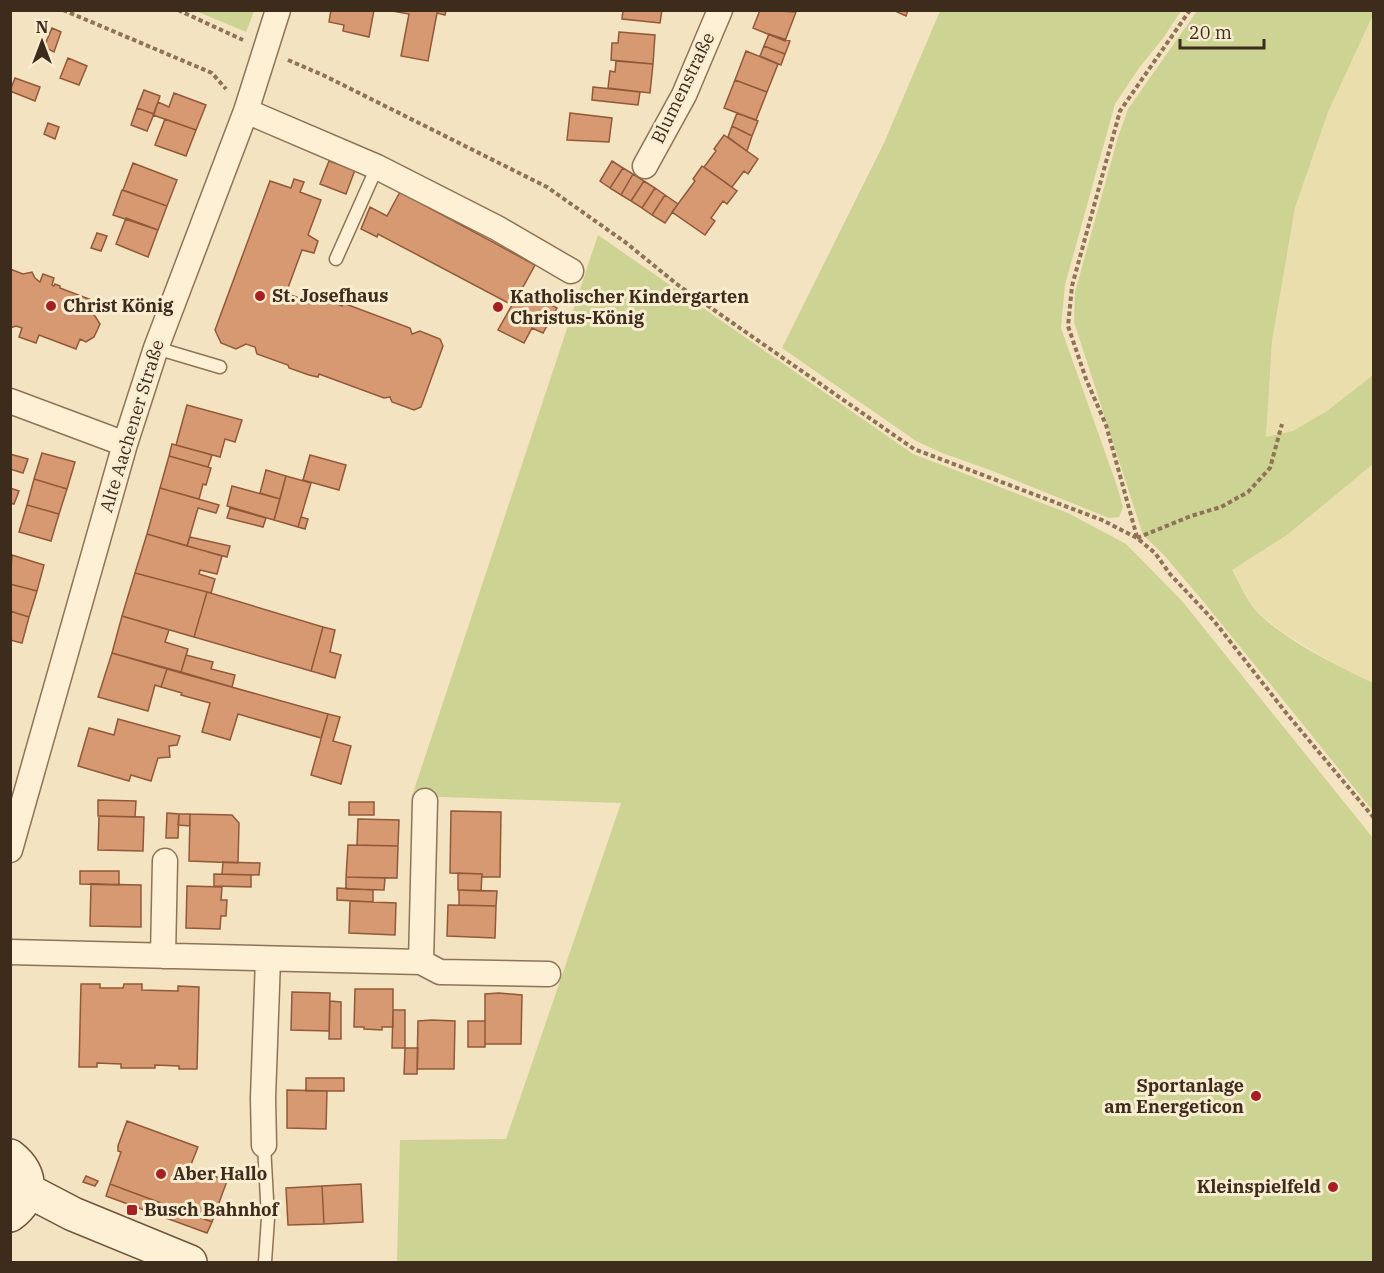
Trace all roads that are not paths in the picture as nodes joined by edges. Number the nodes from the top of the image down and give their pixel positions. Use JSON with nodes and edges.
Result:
{"nodes":[{"id":1,"x":278,"y":10,"type":"edge"},
{"id":2,"x":720,"y":10,"type":"edge"},
{"id":3,"x":246,"y":111,"type":"junction"},
{"id":4,"x":645,"y":166,"type":"dead end"},
{"id":5,"x":377,"y":167,"type":"junction"},
{"id":6,"x":336,"y":259,"type":"dead end"},
{"id":7,"x":571,"y":271,"type":"dead end"},
{"id":8,"x":156,"y":348,"type":"junction"},
{"id":9,"x":220,"y":367,"type":"dead end"},
{"id":10,"x":10,"y":401,"type":"edge"},
{"id":11,"x":125,"y":444,"type":"junction"},
{"id":12,"x":425,"y":801,"type":"dead end"},
{"id":13,"x":16,"y":808,"type":"edge"},
{"id":14,"x":10,"y":850,"type":"edge"},
{"id":15,"x":165,"y":861,"type":"dead end"},
{"id":16,"x":10,"y":952,"type":"edge"},
{"id":17,"x":163,"y":956,"type":"junction"},
{"id":18,"x":268,"y":959,"type":"junction"},
{"id":19,"x":421,"y":962,"type":"junction"},
{"id":20,"x":548,"y":974,"type":"dead end"},
{"id":21,"x":264,"y":1145,"type":"joint"},
{"id":22,"x":10,"y":1156,"type":"edge"},
{"id":23,"x":19,"y":1203,"type":"edge"},
{"id":24,"x":190,"y":1263,"type":"edge"},
{"id":25,"x":265,"y":1263,"type":"edge"}],
"edges":[{"from":1,"to":3,"type":"street","name":"Alte Aachener Straße"},
{"from":2,"to":4,"type":"street","name":"Blumenstraße"},
{"from":3,"to":5,"type":"street"},
{"from":3,"to":8,"type":"street","name":"Alte Aachener Straße"},
{"from":5,"to":6,"type":"lane"},
{"from":5,"to":7,"type":"street"},
{"from":8,"to":9,"type":"lane"},
{"from":8,"to":11,"type":"street","name":"Alte Aachener Straße"},
{"from":10,"to":11,"type":"street"},
{"from":11,"to":13,"type":"street","name":"Alte Aachener Straße"},
{"from":12,"to":19,"type":"street"},
{"from":13,"to":14,"type":"street","name":"Alte Aachener Straße"},
{"from":15,"to":17,"type":"street"},
{"from":16,"to":17,"type":"street"},
{"from":17,"to":18,"type":"street"},
{"from":18,"to":19,"type":"street"},
{"from":18,"to":21,"type":"street"},
{"from":19,"to":20,"type":"street"},
{"from":21,"to":25,"type":"lane"},
{"from":22,"to":23,"type":"street"},
{"from":23,"to":24,"type":"street"}]}
